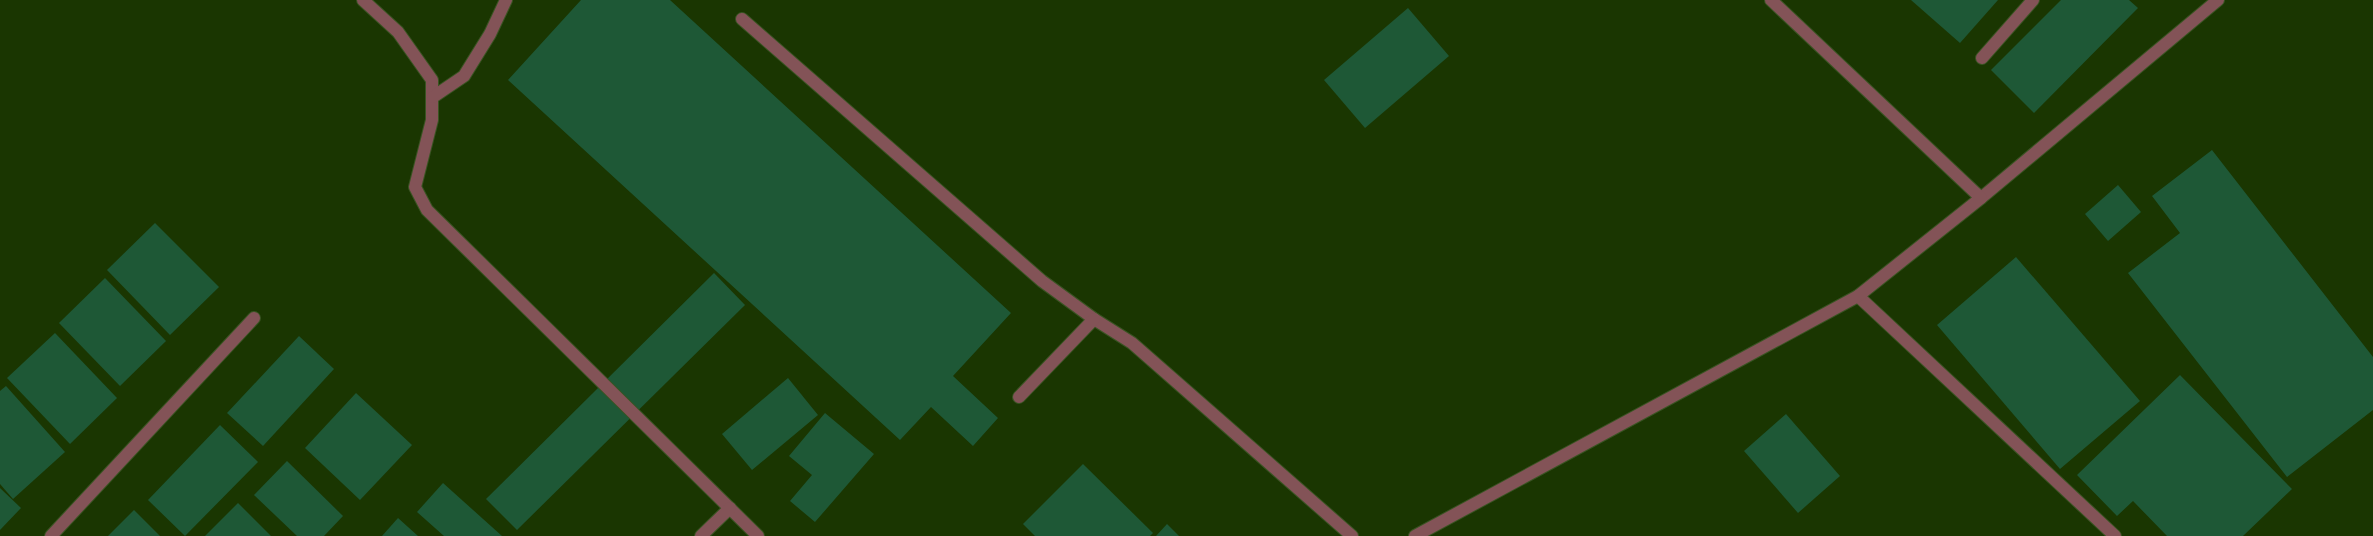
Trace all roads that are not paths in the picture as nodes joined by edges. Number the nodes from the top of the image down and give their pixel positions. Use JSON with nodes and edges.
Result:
{"nodes":[{"id":1,"x":363,"y":0,"type":"edge"},
{"id":2,"x":506,"y":0,"type":"edge"},
{"id":3,"x":1771,"y":0,"type":"edge"},
{"id":4,"x":2033,"y":0,"type":"edge"},
{"id":5,"x":2218,"y":0,"type":"edge"},
{"id":6,"x":742,"y":19,"type":"dead end"},
{"id":7,"x":1982,"y":58,"type":"dead end"},
{"id":8,"x":433,"y":97,"type":"junction"},
{"id":9,"x":1981,"y":198,"type":"junction"},
{"id":10,"x":1858,"y":296,"type":"junction"},
{"id":11,"x":254,"y":318,"type":"dead end"},
{"id":12,"x":1094,"y":319,"type":"junction"},
{"id":13,"x":1019,"y":396,"type":"dead end"},
{"id":14,"x":730,"y":508,"type":"junction"},
{"id":15,"x":51,"y":536,"type":"edge"},
{"id":16,"x":701,"y":536,"type":"edge"},
{"id":17,"x":758,"y":536,"type":"edge"},
{"id":18,"x":1352,"y":536,"type":"edge"},
{"id":19,"x":1415,"y":536,"type":"edge"},
{"id":20,"x":2115,"y":536,"type":"edge"}],
"edges":[{"from":1,"to":8,"type":"street"},
{"from":2,"to":8,"type":"street"},
{"from":3,"to":9,"type":"street"},
{"from":4,"to":7,"type":"street"},
{"from":5,"to":9,"type":"street"},
{"from":6,"to":12,"type":"street"},
{"from":8,"to":14,"type":"street"},
{"from":9,"to":10,"type":"street"},
{"from":10,"to":19,"type":"street"},
{"from":10,"to":20,"type":"street"},
{"from":11,"to":15,"type":"street"},
{"from":12,"to":13,"type":"street"},
{"from":12,"to":18,"type":"street"},
{"from":14,"to":16,"type":"street"},
{"from":14,"to":17,"type":"street"}]}
